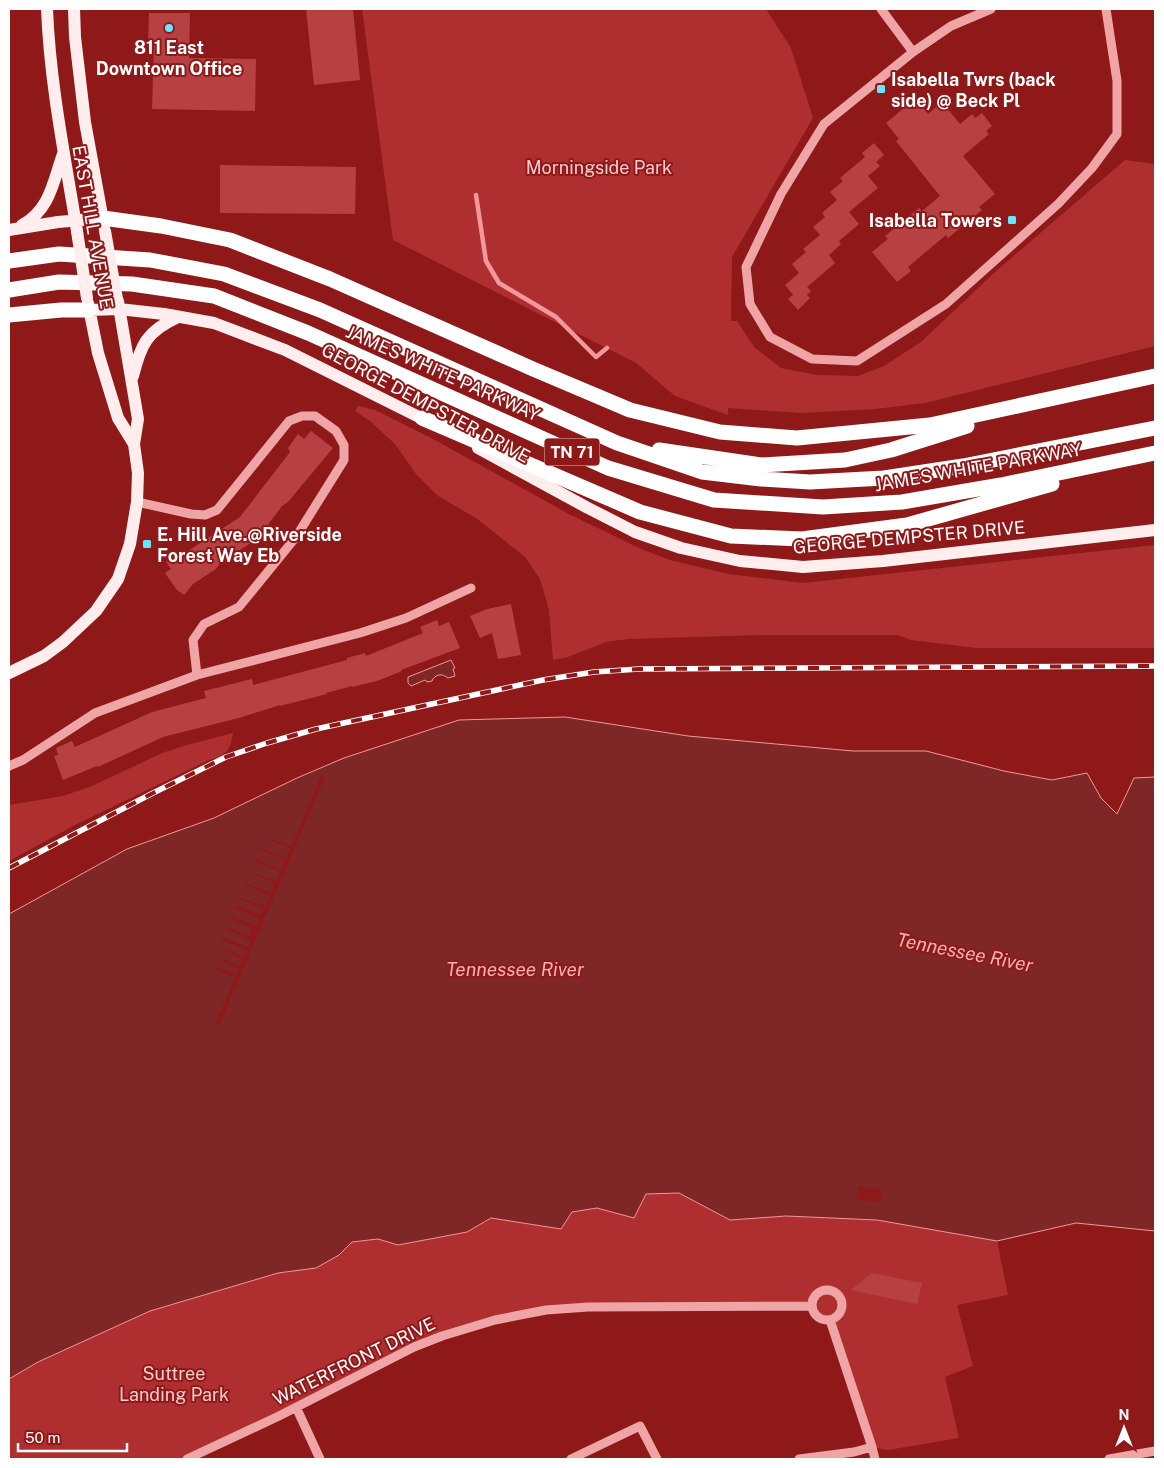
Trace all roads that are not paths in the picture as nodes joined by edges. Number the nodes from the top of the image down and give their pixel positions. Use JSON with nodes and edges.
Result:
{"nodes":[{"id":1,"x":47,"y":9,"type":"edge"},
{"id":2,"x":74,"y":9,"type":"edge"},
{"id":3,"x":881,"y":9,"type":"edge"},
{"id":4,"x":991,"y":9,"type":"edge"},
{"id":5,"x":1106,"y":9,"type":"edge"},
{"id":6,"x":913,"y":52,"type":"junction"},
{"id":7,"x":63,"y":152,"type":"junction"},
{"id":8,"x":104,"y":225,"type":"junction"},
{"id":9,"x":76,"y":226,"type":"junction"},
{"id":10,"x":12,"y":230,"type":"edge"},
{"id":11,"x":9,"y":261,"type":"edge"},
{"id":12,"x":9,"y":290,"type":"edge"},
{"id":13,"x":88,"y":304,"type":"junction"},
{"id":14,"x":118,"y":304,"type":"junction"},
{"id":15,"x":9,"y":316,"type":"edge"},
{"id":16,"x":178,"y":316,"type":"junction"},
{"id":17,"x":1155,"y":376,"type":"edge"},
{"id":18,"x":132,"y":381,"type":"junction"},
{"id":19,"x":1042,"y":401,"type":"junction"},
{"id":20,"x":422,"y":418,"type":"junction"},
{"id":21,"x":1155,"y":428,"type":"edge"},
{"id":22,"x":617,"y":443,"type":"junction"},
{"id":23,"x":134,"y":444,"type":"junction"},
{"id":24,"x":1155,"y":454,"type":"edge"},
{"id":25,"x":137,"y":502,"type":"junction"},
{"id":26,"x":1155,"y":530,"type":"edge"},
{"id":27,"x":471,"y":588,"type":"dead end"},
{"id":28,"x":9,"y":673,"type":"edge"},
{"id":29,"x":198,"y":675,"type":"junction"},
{"id":30,"x":9,"y":766,"type":"edge"},
{"id":31,"x":812,"y":1306,"type":"junction"},
{"id":32,"x":830,"y":1320,"type":"junction"},
{"id":33,"x":296,"y":1407,"type":"junction"},
{"id":34,"x":872,"y":1447,"type":"junction"},
{"id":35,"x":1155,"y":1451,"type":"edge"},
{"id":36,"x":187,"y":1459,"type":"edge"},
{"id":37,"x":320,"y":1459,"type":"edge"},
{"id":38,"x":571,"y":1459,"type":"edge"},
{"id":39,"x":657,"y":1459,"type":"edge"},
{"id":40,"x":799,"y":1459,"type":"edge"},
{"id":41,"x":875,"y":1459,"type":"edge"},
{"id":42,"x":1108,"y":1459,"type":"edge"}],
"edges":[{"from":1,"to":7,"type":"main road","name":"EAST HILL AVENUE"},
{"from":2,"to":8,"type":"main road","name":"EAST HILL AVENUE"},
{"from":3,"to":6,"type":"street"},
{"from":4,"to":6,"type":"street"},
{"from":5,"to":6,"type":"street"},
{"from":7,"to":9,"type":"main road","name":"EAST HILL AVENUE"},
{"from":7,"to":10,"type":"main road"},
{"from":8,"to":9,"type":"main road"},
{"from":8,"to":14,"type":"main road","name":"EAST HILL AVENUE","bridge":true},
{"from":8,"to":19,"type":"highway"},
{"from":9,"to":10,"type":"main road"},
{"from":9,"to":13,"type":"main road","name":"EAST HILL AVENUE","bridge":true},
{"from":11,"to":22,"type":"highway","name":"JAMES WHITE PARKWAY","number":"TN 71"},
{"from":12,"to":24,"type":"highway","name":"JAMES WHITE PARKWAY","number":"TN 71"},
{"from":13,"to":14,"type":"main road","name":"GEORGE DEMPSTER DRIVE"},
{"from":13,"to":15,"type":"highway"},
{"from":13,"to":23,"type":"main road","name":"EAST HILL AVENUE"},
{"from":14,"to":16,"type":"main road","name":"GEORGE DEMPSTER DRIVE"},
{"from":14,"to":18,"type":"main road","name":"EAST HILL AVENUE"},
{"from":16,"to":18,"type":"main road"},
{"from":16,"to":20,"type":"main road","name":"GEORGE DEMPSTER DRIVE"},
{"from":17,"to":19,"type":"highway"},
{"from":18,"to":23,"type":"main road","name":"EAST HILL AVENUE"},
{"from":19,"to":22,"type":"highway"},
{"from":20,"to":24,"type":"highway"},
{"from":20,"to":26,"type":"main road","name":"GEORGE DEMPSTER DRIVE"},
{"from":21,"to":22,"type":"highway","name":"JAMES WHITE PARKWAY","number":"TN 71"},
{"from":23,"to":25,"type":"main road","name":"EAST HILL AVENUE"},
{"from":25,"to":28,"type":"main road","name":"EAST HILL AVENUE"},
{"from":25,"to":29,"type":"street"},
{"from":27,"to":29,"type":"street"},
{"from":29,"to":30,"type":"street"},
{"from":31,"to":32,"type":"street"},
{"from":31,"to":32,"type":"street"},
{"from":31,"to":33,"type":"street","name":"WATERFRONT DRIVE"},
{"from":32,"to":34,"type":"street"},
{"from":33,"to":36,"type":"street","name":"WATERFRONT DRIVE"},
{"from":33,"to":37,"type":"street"},
{"from":34,"to":40,"type":"street"},
{"from":34,"to":41,"type":"street"},
{"from":35,"to":42,"type":"street"},
{"from":38,"to":39,"type":"street"}]}
